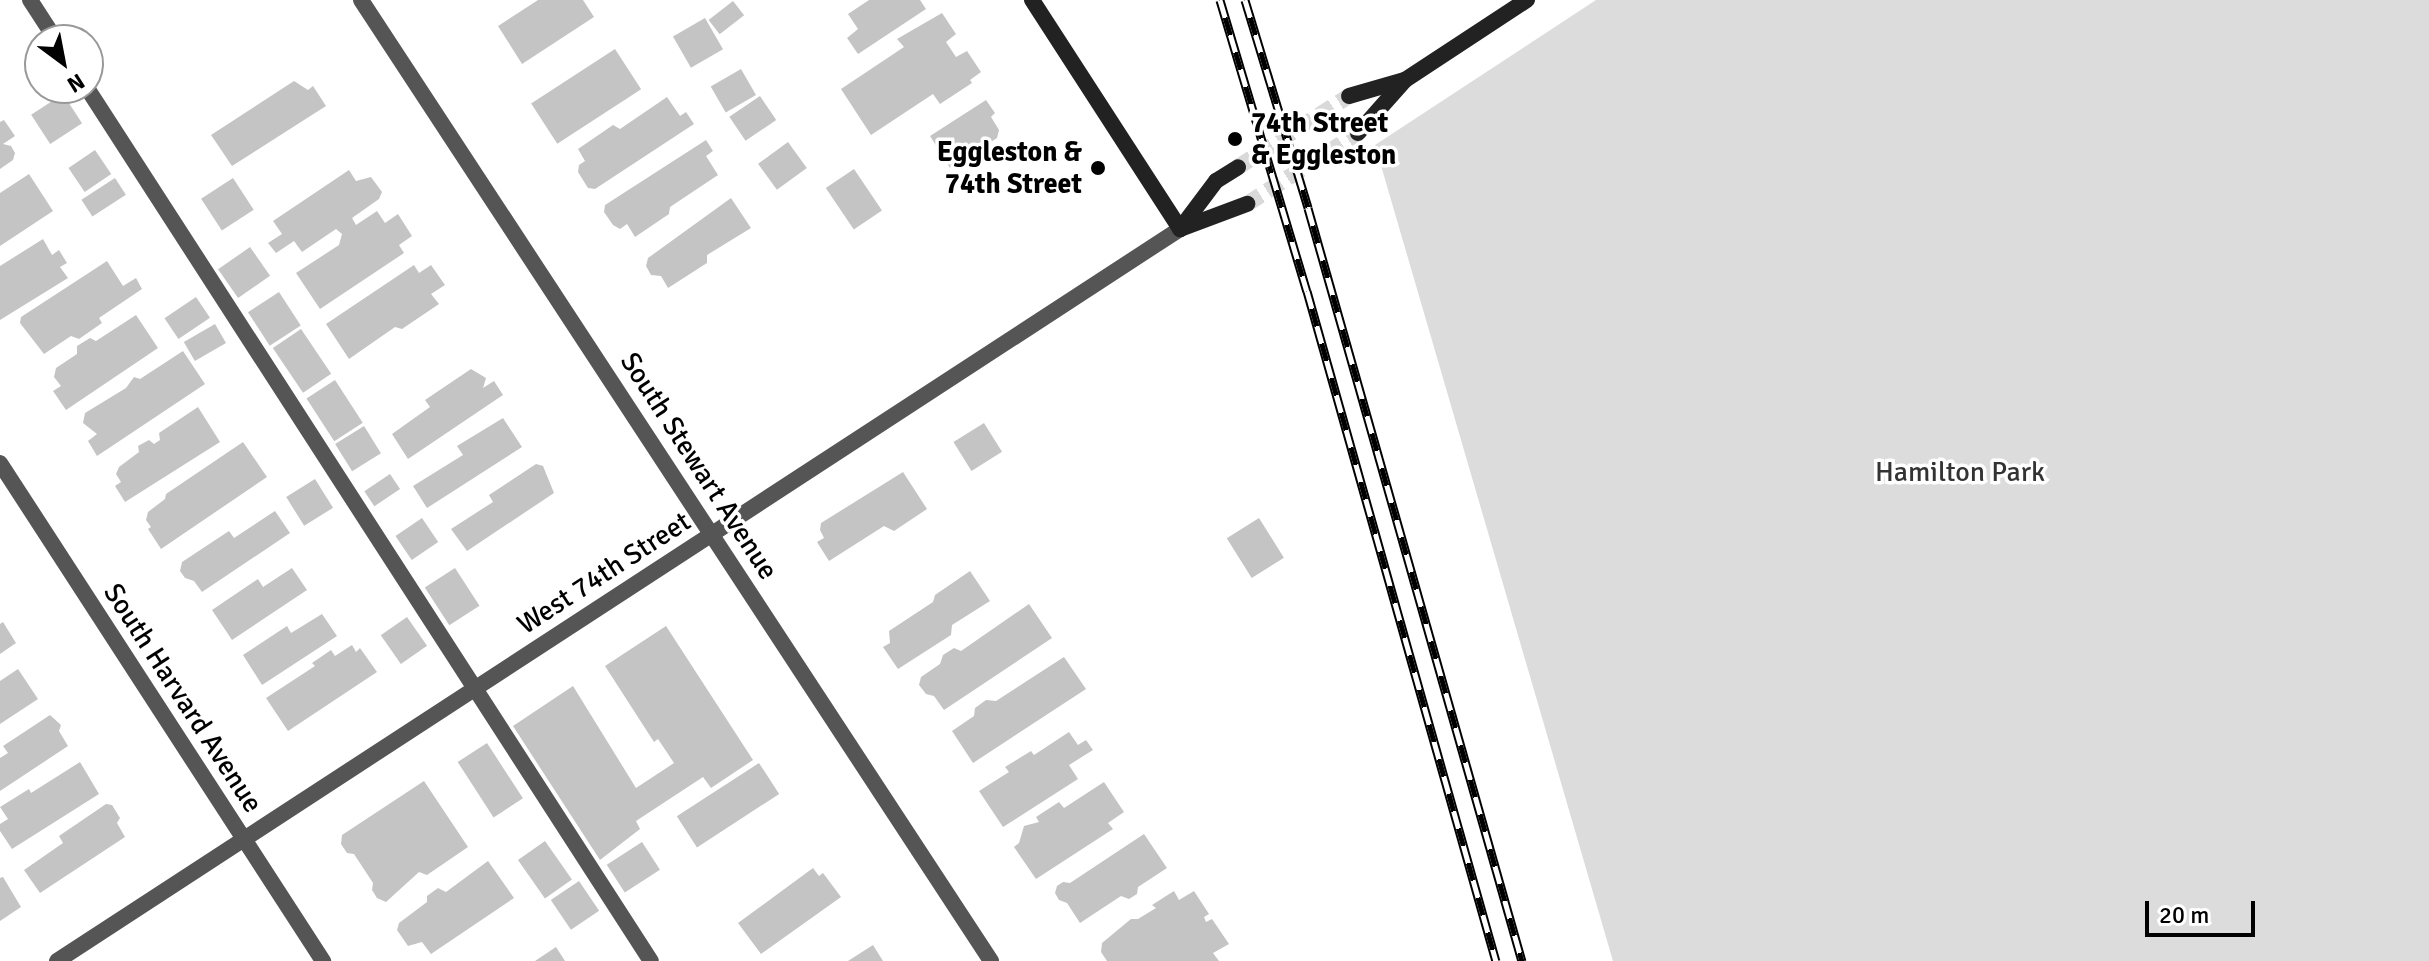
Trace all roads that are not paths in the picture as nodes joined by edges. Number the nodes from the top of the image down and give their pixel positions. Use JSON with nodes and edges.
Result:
{"nodes":[{"id":1,"x":30,"y":0,"type":"edge"},
{"id":2,"x":361,"y":0,"type":"edge"},
{"id":3,"x":1032,"y":0,"type":"edge"},
{"id":4,"x":1527,"y":0,"type":"edge"},
{"id":5,"x":46,"y":24,"type":"edge"},
{"id":6,"x":1405,"y":80,"type":"junction"},
{"id":7,"x":1349,"y":96,"type":"tunnel mouth"},
{"id":8,"x":97,"y":104,"type":"edge"},
{"id":9,"x":1358,"y":133,"type":"tunnel mouth"},
{"id":10,"x":1238,"y":167,"type":"tunnel mouth"},
{"id":11,"x":1247,"y":204,"type":"tunnel mouth"},
{"id":12,"x":1180,"y":229,"type":"junction"},
{"id":13,"x":0,"y":463,"type":"edge"},
{"id":14,"x":713,"y":534,"type":"junction"},
{"id":15,"x":474,"y":689,"type":"junction"},
{"id":16,"x":244,"y":838,"type":"junction"},
{"id":17,"x":57,"y":961,"type":"edge"},
{"id":18,"x":323,"y":961,"type":"edge"},
{"id":19,"x":651,"y":961,"type":"edge"},
{"id":20,"x":991,"y":961,"type":"edge"}],
"edges":[{"from":1,"to":5,"type":"street"},
{"from":2,"to":14,"type":"street","name":"South Stewart Avenue"},
{"from":3,"to":12,"type":"street"},
{"from":4,"to":6,"type":"street"},
{"from":6,"to":7,"type":"street"},
{"from":6,"to":9,"type":"street"},
{"from":8,"to":15,"type":"street"},
{"from":10,"to":12,"type":"street","name":"West 74th Street"},
{"from":11,"to":12,"type":"street","name":"West 74th Street"},
{"from":12,"to":14,"type":"street","name":"West 74th Street"},
{"from":13,"to":16,"type":"street","name":"South Harvard Avenue"},
{"from":14,"to":15,"type":"street","name":"West 74th Street"},
{"from":14,"to":20,"type":"street","name":"South Stewart Avenue"},
{"from":15,"to":16,"type":"street","name":"West 74th Street"},
{"from":15,"to":19,"type":"street"},
{"from":16,"to":17,"type":"street","name":"West 74th Street"},
{"from":16,"to":18,"type":"street","name":"South Harvard Avenue"}]}
